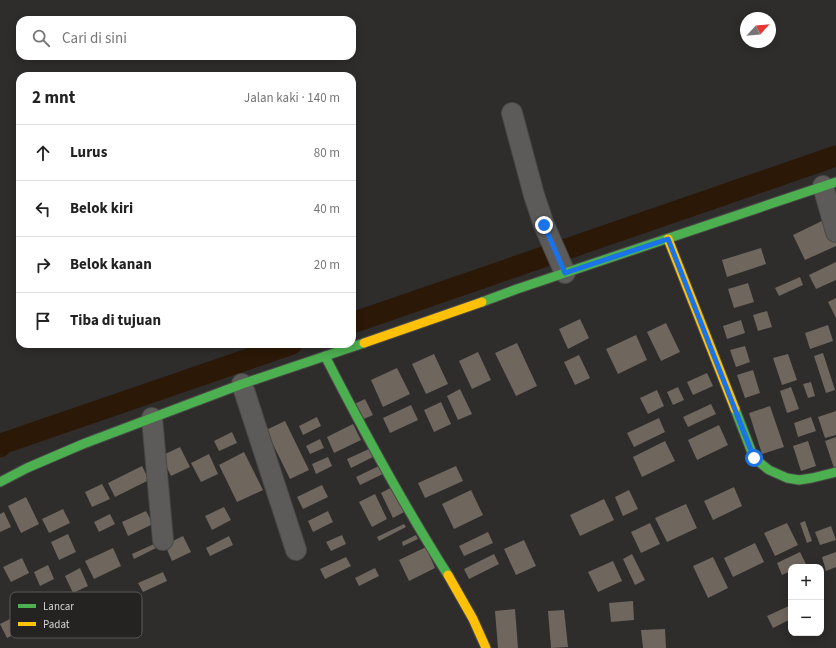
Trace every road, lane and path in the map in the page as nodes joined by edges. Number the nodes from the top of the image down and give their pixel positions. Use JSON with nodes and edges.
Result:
{"nodes":[{"id":1,"x":512,"y":113,"type":"dead end"},
{"id":2,"x":830,"y":184,"type":"edge"},
{"id":3,"x":836,"y":232,"type":"edge"},
{"id":4,"x":668,"y":239,"type":"junction"},
{"id":5,"x":565,"y":273,"type":"junction"},
{"id":6,"x":356,"y":345,"type":"edge"},
{"id":7,"x":349,"y":348,"type":"edge"},
{"id":8,"x":326,"y":356,"type":"junction"},
{"id":9,"x":242,"y":384,"type":"junction"},
{"id":10,"x":152,"y":418,"type":"junction"},
{"id":11,"x":836,"y":472,"type":"edge"},
{"id":12,"x":0,"y":482,"type":"edge"},
{"id":13,"x":163,"y":540,"type":"dead end"},
{"id":14,"x":296,"y":550,"type":"dead end"},
{"id":15,"x":486,"y":648,"type":"edge"}],
"edges":[{"from":1,"to":5,"type":"street"},
{"from":2,"to":3,"type":"street"},
{"from":2,"to":4,"type":"main road"},
{"from":4,"to":5,"type":"main road"},
{"from":4,"to":11,"type":"main road"},
{"from":5,"to":6,"type":"main road"},
{"from":7,"to":8,"type":"main road"},
{"from":8,"to":9,"type":"main road"},
{"from":8,"to":15,"type":"main road"},
{"from":9,"to":10,"type":"main road"},
{"from":9,"to":14,"type":"street"},
{"from":10,"to":12,"type":"main road"},
{"from":10,"to":13,"type":"street"}]}
